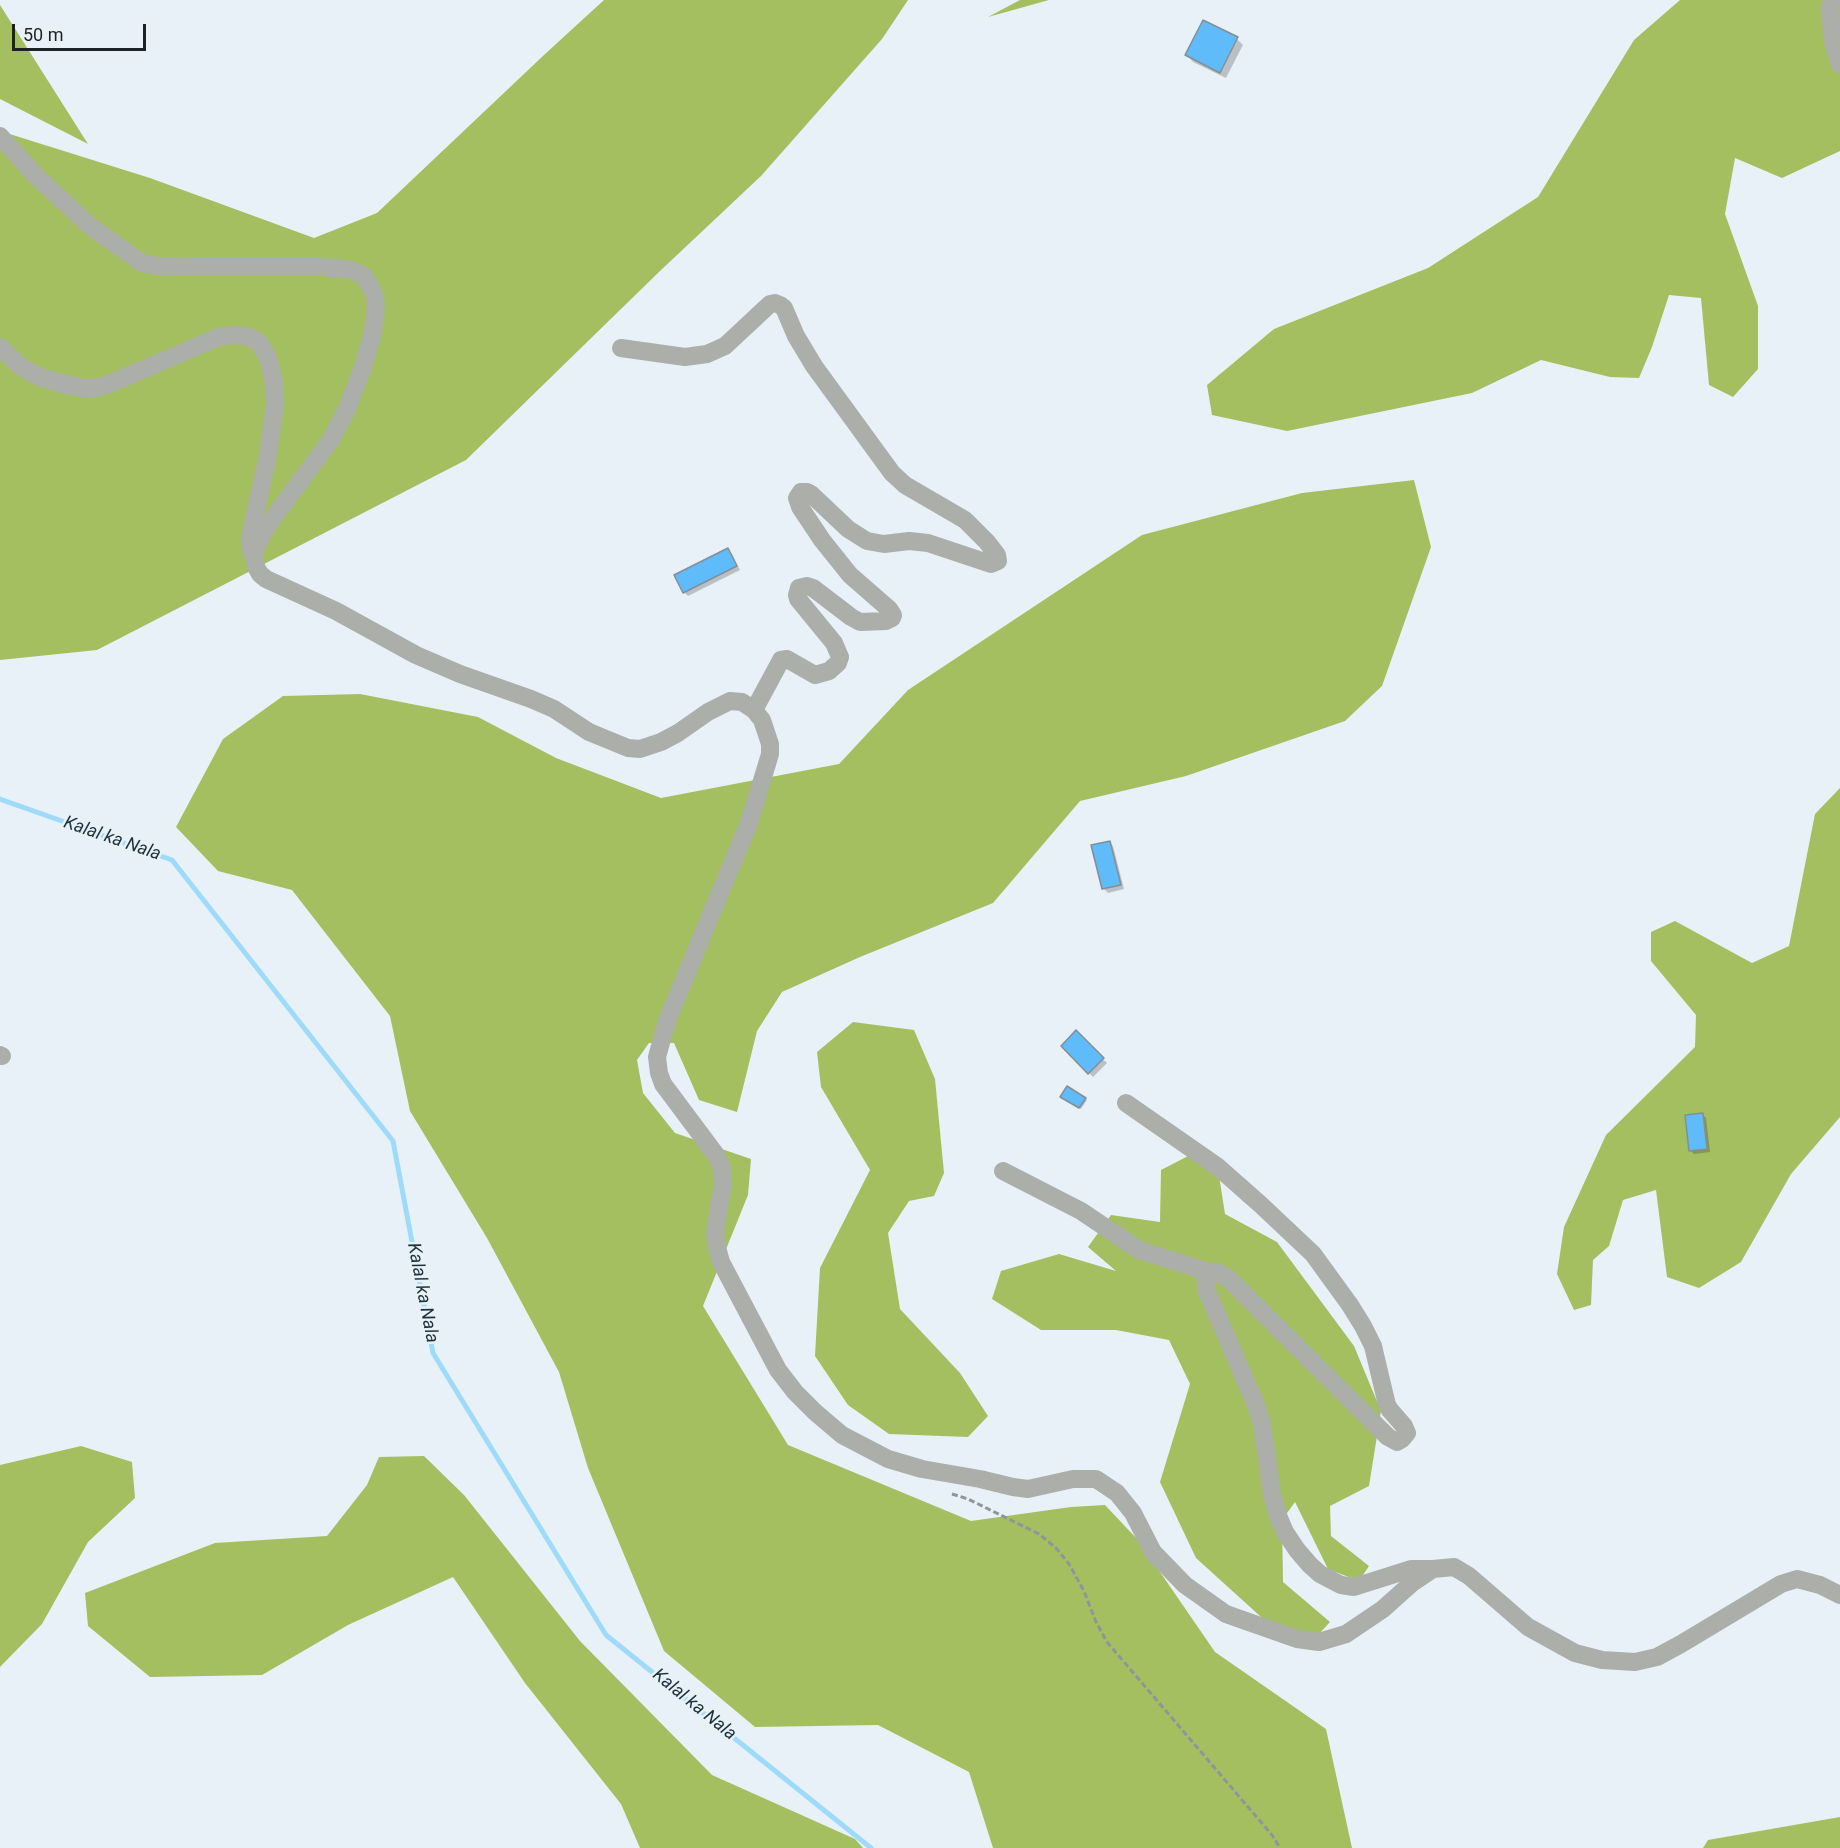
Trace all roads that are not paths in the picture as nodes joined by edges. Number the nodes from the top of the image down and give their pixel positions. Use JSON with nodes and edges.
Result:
{"nodes":[{"id":1,"x":1832,"y":0,"type":"edge"},
{"id":2,"x":1840,"y":64,"type":"edge"},
{"id":3,"x":0,"y":136,"type":"edge"},
{"id":4,"x":0,"y":347,"type":"edge"},
{"id":5,"x":621,"y":348,"type":"dead end"},
{"id":6,"x":256,"y":567,"type":"junction"},
{"id":7,"x":754,"y":710,"type":"junction"},
{"id":8,"x":1126,"y":1103,"type":"dead end"},
{"id":9,"x":1003,"y":1171,"type":"dead end"},
{"id":10,"x":1209,"y":1272,"type":"junction"},
{"id":11,"x":1433,"y":1569,"type":"junction"},
{"id":12,"x":1840,"y":1595,"type":"edge"}],
"edges":[{"from":1,"to":2,"type":"street"},
{"from":3,"to":6,"type":"street"},
{"from":4,"to":6,"type":"street"},
{"from":5,"to":7,"type":"street"},
{"from":6,"to":7,"type":"street"},
{"from":7,"to":11,"type":"street"},
{"from":8,"to":10,"type":"street"},
{"from":9,"to":10,"type":"street"},
{"from":10,"to":11,"type":"street"},
{"from":11,"to":12,"type":"street"}]}
